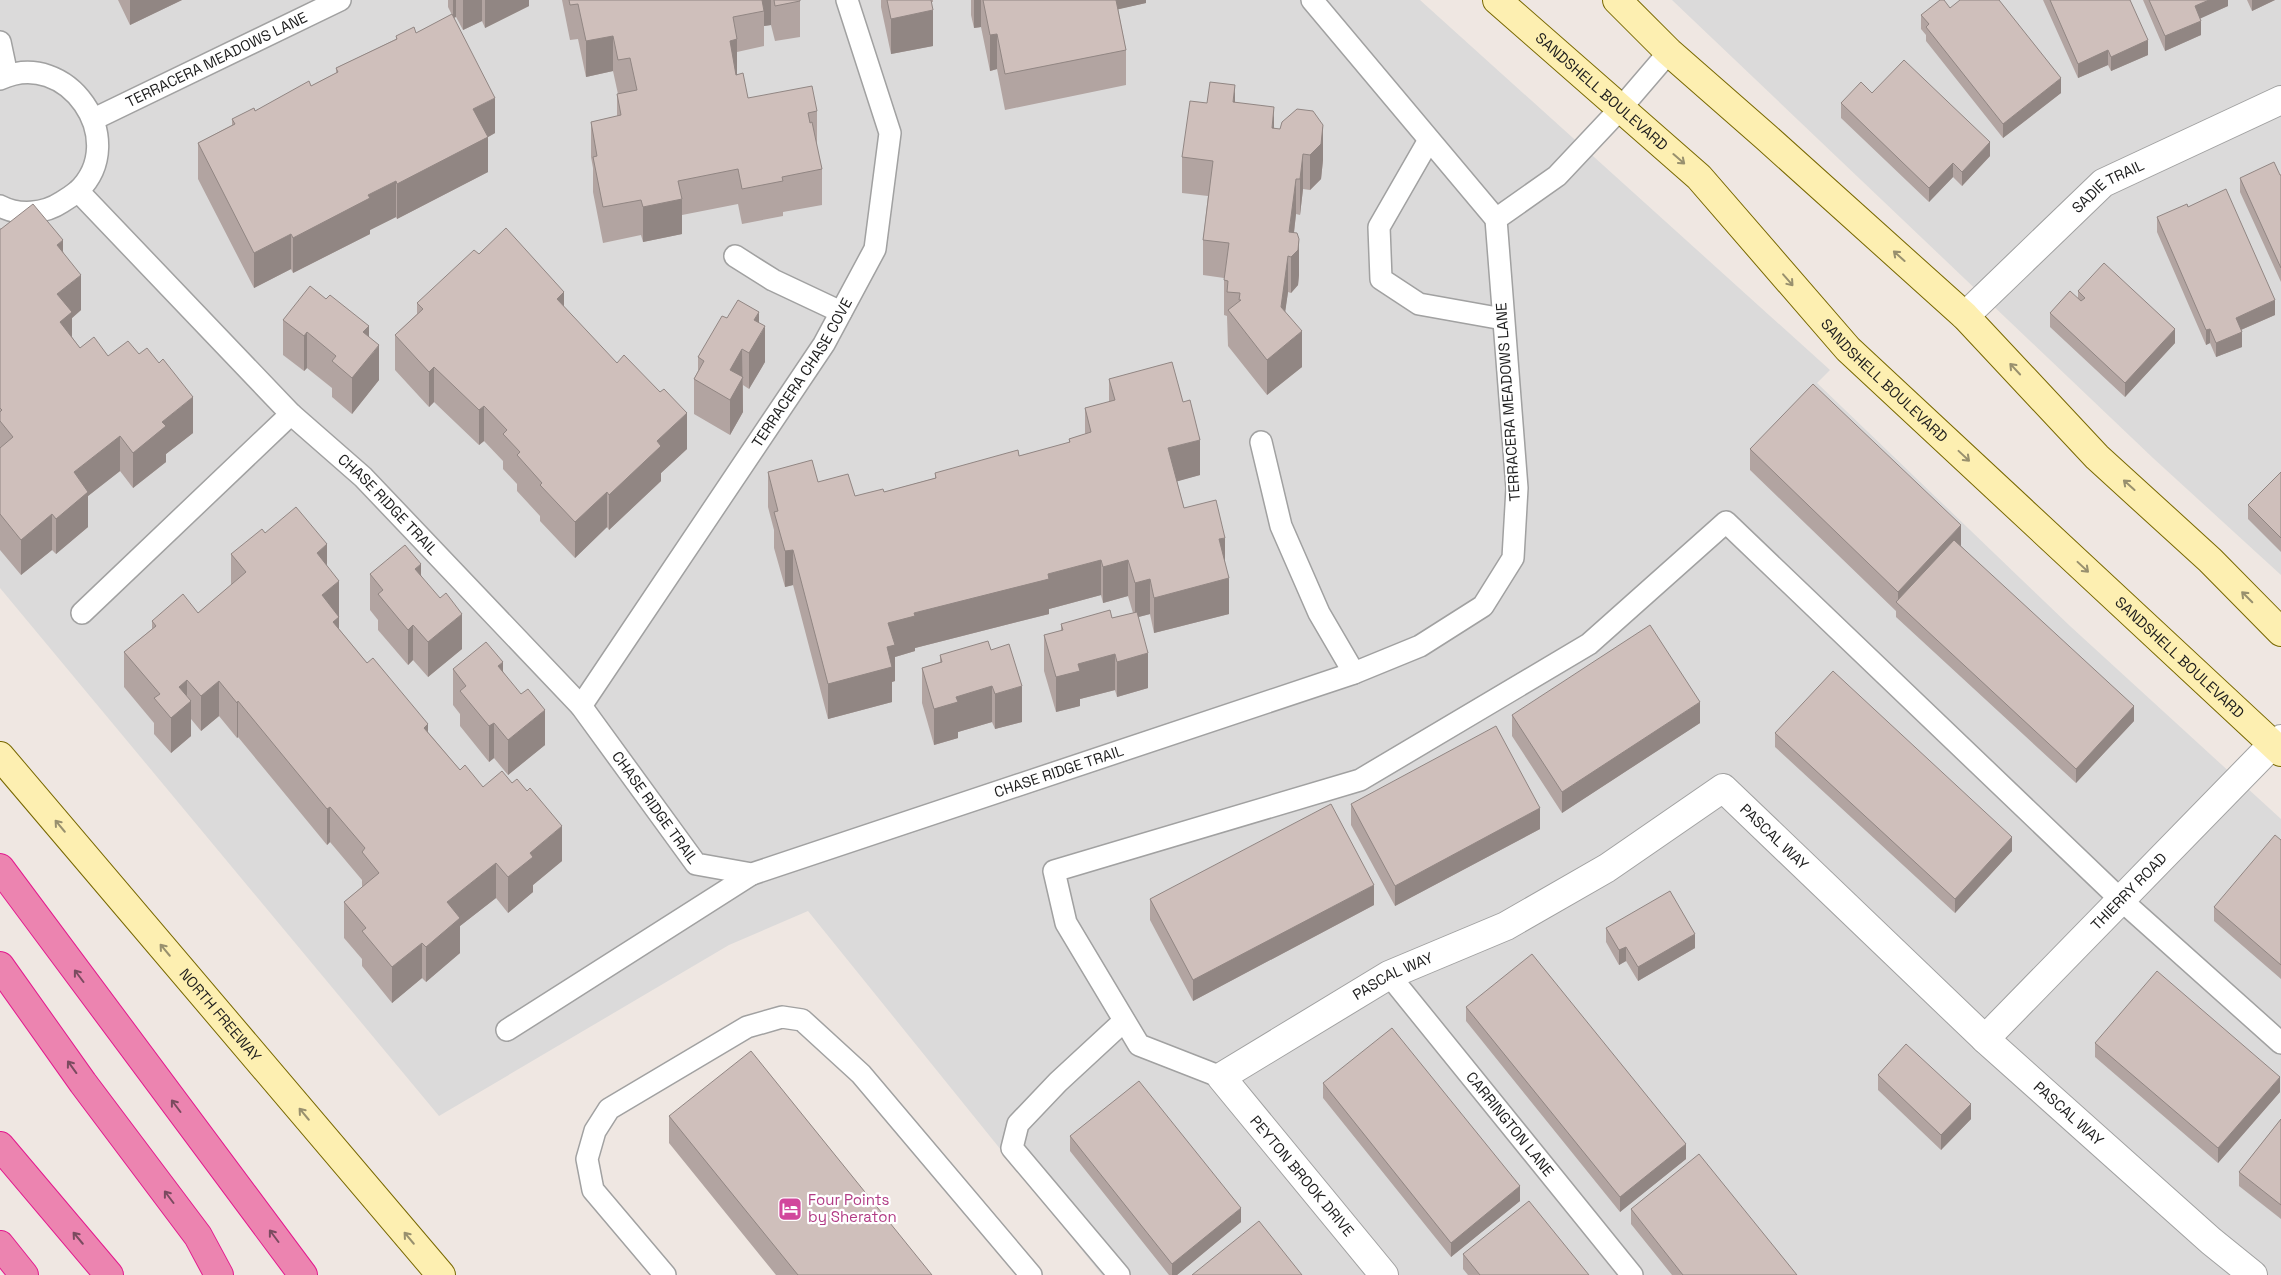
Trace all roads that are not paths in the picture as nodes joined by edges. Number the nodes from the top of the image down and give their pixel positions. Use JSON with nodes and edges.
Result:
{"nodes":[{"id":1,"x":340,"y":0,"type":"edge"},
{"id":2,"x":847,"y":0,"type":"edge"},
{"id":3,"x":1312,"y":0,"type":"edge"},
{"id":4,"x":1498,"y":0,"type":"edge"},
{"id":5,"x":1617,"y":0,"type":"edge"},
{"id":6,"x":0,"y":42,"type":"edge"},
{"id":7,"x":1669,"y":52,"type":"junction"},
{"id":8,"x":4,"y":77,"type":"edge"},
{"id":9,"x":2281,"y":100,"type":"edge"},
{"id":10,"x":1621,"y":108,"type":"junction"},
{"id":11,"x":94,"y":119,"type":"junction"},
{"id":12,"x":1429,"y":140,"type":"junction"},
{"id":13,"x":78,"y":191,"type":"junction"},
{"id":14,"x":0,"y":206,"type":"edge"},
{"id":15,"x":1496,"y":219,"type":"junction"},
{"id":16,"x":735,"y":256,"type":"dead end"},
{"id":17,"x":841,"y":312,"type":"junction"},
{"id":18,"x":1965,"y":316,"type":"junction"},
{"id":19,"x":1503,"y":320,"type":"junction"},
{"id":20,"x":291,"y":414,"type":"junction"},
{"id":21,"x":1261,"y":442,"type":"dead end"},
{"id":22,"x":1483,"y":606,"type":"joint"},
{"id":23,"x":82,"y":613,"type":"dead end"},
{"id":24,"x":2281,"y":632,"type":"edge"},
{"id":25,"x":1354,"y":673,"type":"junction"},
{"id":26,"x":581,"y":706,"type":"junction"},
{"id":27,"x":2278,"y":745,"type":"edge"},
{"id":28,"x":0,"y":756,"type":"edge"},
{"id":29,"x":0,"y":868,"type":"edge"},
{"id":30,"x":752,"y":874,"type":"junction"},
{"id":31,"x":2120,"y":899,"type":"junction"},
{"id":32,"x":0,"y":966,"type":"edge"},
{"id":33,"x":1389,"y":975,"type":"junction"},
{"id":34,"x":1124,"y":1021,"type":"junction"},
{"id":35,"x":506,"y":1030,"type":"dead end"},
{"id":36,"x":1985,"y":1039,"type":"junction"},
{"id":37,"x":2281,"y":1044,"type":"edge"},
{"id":38,"x":1221,"y":1077,"type":"junction"},
{"id":39,"x":0,"y":1146,"type":"edge"},
{"id":40,"x":0,"y":1245,"type":"edge"},
{"id":41,"x":24,"y":1275,"type":"edge"},
{"id":42,"x":109,"y":1275,"type":"edge"},
{"id":43,"x":219,"y":1275,"type":"edge"},
{"id":44,"x":303,"y":1275,"type":"edge"},
{"id":45,"x":441,"y":1275,"type":"edge"},
{"id":46,"x":665,"y":1275,"type":"edge"},
{"id":47,"x":1031,"y":1275,"type":"edge"},
{"id":48,"x":1120,"y":1275,"type":"edge"},
{"id":49,"x":1384,"y":1275,"type":"edge"},
{"id":50,"x":1632,"y":1275,"type":"edge"},
{"id":51,"x":2253,"y":1275,"type":"edge"}],
"edges":[{"from":1,"to":11,"type":"lane","name":"TERRACERA MEADOWS LANE"},
{"from":2,"to":17,"type":"lane","name":"TERRACERA CHASE COVE"},
{"from":3,"to":12,"type":"lane"},
{"from":4,"to":10,"type":"street","name":"SANDSHELL BOULEVARD"},
{"from":5,"to":7,"type":"street"},
{"from":6,"to":8,"type":"lane"},
{"from":7,"to":10,"type":"lane"},
{"from":18,"to":7,"type":"street","one_way":true},
{"from":8,"to":11,"type":"lane"},
{"from":9,"to":18,"type":"street","name":"SADIE TRAIL"},
{"from":10,"to":15,"type":"lane"},
{"from":10,"to":27,"type":"street","name":"SANDSHELL BOULEVARD","one_way":true},
{"from":11,"to":13,"type":"lane"},
{"from":12,"to":15,"type":"lane"},
{"from":12,"to":19,"type":"lane"},
{"from":13,"to":14,"type":"lane"},
{"from":13,"to":20,"type":"lane","name":"CHASE RIDGE TRAIL"},
{"from":15,"to":19,"type":"lane","name":"TERRACERA MEADOWS LANE"},
{"from":16,"to":17,"type":"lane"},
{"from":17,"to":26,"type":"lane","name":"TERRACERA CHASE COVE"},
{"from":24,"to":18,"type":"street","one_way":true},
{"from":19,"to":22,"type":"lane","name":"TERRACERA MEADOWS LANE"},
{"from":20,"to":23,"type":"lane"},
{"from":20,"to":26,"type":"lane","name":"CHASE RIDGE TRAIL"},
{"from":21,"to":25,"type":"lane"},
{"from":22,"to":25,"type":"lane","name":"CHASE RIDGE TRAIL"},
{"from":25,"to":30,"type":"lane","name":"CHASE RIDGE TRAIL"},
{"from":26,"to":30,"type":"lane","name":"CHASE RIDGE TRAIL"},
{"from":27,"to":31,"type":"street","name":"THIERRY ROAD"},
{"from":45,"to":28,"type":"street","name":"NORTH FREEWAY","one_way":true},
{"from":44,"to":29,"type":"highway","one_way":true},
{"from":30,"to":35,"type":"lane"},
{"from":31,"to":34,"type":"lane"},
{"from":31,"to":36,"type":"street","name":"THIERRY ROAD"},
{"from":31,"to":37,"type":"lane"},
{"from":43,"to":32,"type":"highway","one_way":true},
{"from":33,"to":36,"type":"street","name":"PASCAL WAY"},
{"from":33,"to":38,"type":"street","name":"PASCAL WAY"},
{"from":33,"to":50,"type":"lane","name":"CARRINGTON LANE"},
{"from":34,"to":38,"type":"lane"},
{"from":34,"to":48,"type":"lane"},
{"from":36,"to":51,"type":"street","name":"PASCAL WAY"},
{"from":38,"to":49,"type":"street","name":"PEYTON BROOK DRIVE"},
{"from":42,"to":39,"type":"highway","one_way":true},
{"from":40,"to":41,"type":"highway"},
{"from":46,"to":47,"type":"lane"}]}
